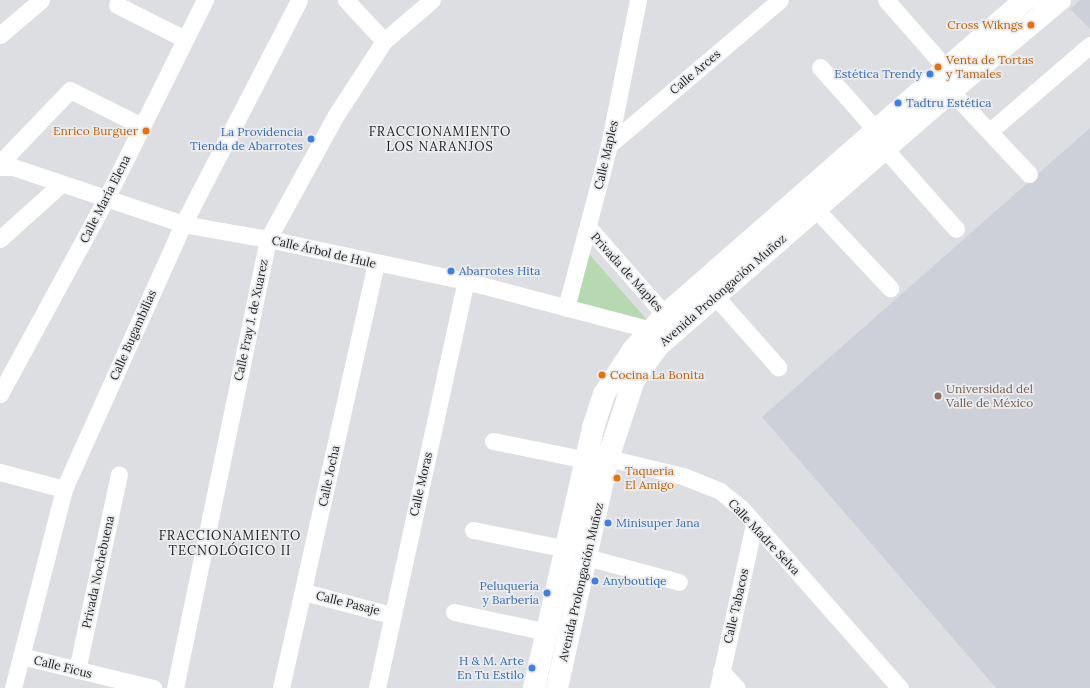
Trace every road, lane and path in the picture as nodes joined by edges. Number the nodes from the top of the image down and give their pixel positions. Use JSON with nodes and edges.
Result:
{"nodes":[{"id":1,"x":40,"y":0,"type":"edge"},
{"id":2,"x":204,"y":0,"type":"edge"},
{"id":3,"x":299,"y":0,"type":"edge"},
{"id":4,"x":346,"y":0,"type":"edge"},
{"id":5,"x":432,"y":0,"type":"edge"},
{"id":6,"x":638,"y":0,"type":"edge"},
{"id":7,"x":780,"y":0,"type":"edge"},
{"id":8,"x":886,"y":0,"type":"edge"},
{"id":9,"x":1025,"y":0,"type":"edge"},
{"id":10,"x":1049,"y":4,"type":"edge"},
{"id":11,"x":117,"y":6,"type":"dead end"},
{"id":12,"x":0,"y":35,"type":"edge"},
{"id":13,"x":185,"y":39,"type":"junction"},
{"id":14,"x":384,"y":41,"type":"junction"},
{"id":15,"x":1090,"y":45,"type":"edge"},
{"id":16,"x":820,"y":68,"type":"dead end"},
{"id":17,"x":946,"y":68,"type":"junction"},
{"id":18,"x":951,"y":91,"type":"junction"},
{"id":19,"x":142,"y":126,"type":"junction"},
{"id":20,"x":876,"y":130,"type":"junction"},
{"id":21,"x":990,"y":131,"type":"junction"},
{"id":22,"x":610,"y":145,"type":"junction"},
{"id":23,"x":885,"y":149,"type":"junction"},
{"id":24,"x":0,"y":163,"type":"edge"},
{"id":25,"x":0,"y":167,"type":"edge"},
{"id":26,"x":1029,"y":174,"type":"dead end"},
{"id":27,"x":60,"y":185,"type":"junction"},
{"id":28,"x":107,"y":197,"type":"junction"},
{"id":29,"x":809,"y":202,"type":"junction"},
{"id":30,"x":183,"y":224,"type":"junction"},
{"id":31,"x":589,"y":228,"type":"junction"},
{"id":32,"x":956,"y":230,"type":"dead end"},
{"id":33,"x":0,"y":239,"type":"edge"},
{"id":34,"x":268,"y":239,"type":"junction"},
{"id":35,"x":376,"y":264,"type":"junction"},
{"id":36,"x":466,"y":281,"type":"junction"},
{"id":37,"x":890,"y":288,"type":"dead end"},
{"id":38,"x":716,"y":297,"type":"junction"},
{"id":39,"x":566,"y":308,"type":"junction"},
{"id":40,"x":658,"y":323,"type":"junction"},
{"id":41,"x":778,"y":367,"type":"dead end"},
{"id":42,"x":0,"y":394,"type":"edge"},
{"id":43,"x":493,"y":441,"type":"dead end"},
{"id":44,"x":608,"y":458,"type":"junction"},
{"id":45,"x":586,"y":460,"type":"junction"},
{"id":46,"x":0,"y":472,"type":"edge"},
{"id":47,"x":119,"y":474,"type":"dead end"},
{"id":48,"x":64,"y":489,"type":"junction"},
{"id":49,"x":754,"y":524,"type":"junction"},
{"id":50,"x":473,"y":530,"type":"dead end"},
{"id":51,"x":576,"y":553,"type":"junction"},
{"id":52,"x":679,"y":582,"type":"dead end"},
{"id":53,"x":304,"y":592,"type":"junction"},
{"id":54,"x":454,"y":612,"type":"dead end"},
{"id":55,"x":391,"y":614,"type":"junction"},
{"id":56,"x":548,"y":632,"type":"junction"},
{"id":57,"x":21,"y":656,"type":"junction"},
{"id":58,"x":76,"y":670,"type":"junction"},
{"id":59,"x":721,"y":671,"type":"junction"},
{"id":60,"x":110,"y":683,"type":"edge"},
{"id":61,"x":13,"y":688,"type":"edge"},
{"id":62,"x":153,"y":688,"type":"edge"},
{"id":63,"x":175,"y":688,"type":"edge"},
{"id":64,"x":281,"y":688,"type":"edge"},
{"id":65,"x":377,"y":688,"type":"edge"},
{"id":66,"x":534,"y":688,"type":"edge"},
{"id":67,"x":557,"y":688,"type":"edge"},
{"id":68,"x":718,"y":688,"type":"edge"},
{"id":69,"x":738,"y":688,"type":"edge"},
{"id":70,"x":900,"y":688,"type":"edge"}],
"edges":[{"from":1,"to":12,"type":"street"},
{"from":2,"to":13,"type":"street","name":"Calle María Elena"},
{"from":3,"to":30,"type":"street","name":"Calle Bugambilias"},
{"from":4,"to":14,"type":"street"},
{"from":5,"to":14,"type":"street","name":"Calle Fray J. de Xuarez"},
{"from":6,"to":22,"type":"street","name":"Calle Maples"},
{"from":7,"to":22,"type":"street","name":"Calle Arces"},
{"from":8,"to":17,"type":"street"},
{"from":9,"to":17,"type":"street","name":"Avenida Prolongación Muñoz"},
{"from":10,"to":18,"type":"street","name":"Avenida Prolongación Muñoz"},
{"from":11,"to":13,"type":"street"},
{"from":13,"to":19,"type":"street","name":"Calle María Elena"},
{"from":14,"to":34,"type":"street","name":"Calle Fray J. de Xuarez"},
{"from":15,"to":21,"type":"street"},
{"from":16,"to":20,"type":"street"},
{"from":17,"to":20,"type":"street","name":"Avenida Prolongación Muñoz"},
{"from":18,"to":21,"type":"street"},
{"from":18,"to":23,"type":"street","name":"Avenida Prolongación Muñoz"},
{"from":19,"to":24,"type":"street"},
{"from":19,"to":28,"type":"street","name":"Calle María Elena"},
{"from":20,"to":29,"type":"street","name":"Avenida Prolongación Muñoz"},
{"from":21,"to":26,"type":"street"},
{"from":22,"to":31,"type":"street","name":"Calle Maples"},
{"from":23,"to":29,"type":"street","name":"Avenida Prolongación Muñoz"},
{"from":23,"to":32,"type":"street"},
{"from":25,"to":27,"type":"street","name":"Calle Árbol de Hule"},
{"from":27,"to":28,"type":"street","name":"Calle Árbol de Hule"},
{"from":27,"to":33,"type":"street"},
{"from":28,"to":30,"type":"street","name":"Calle Árbol de Hule"},
{"from":28,"to":42,"type":"street","name":"Calle María Elena"},
{"from":29,"to":37,"type":"street"},
{"from":29,"to":38,"type":"street","name":"Avenida Prolongación Muñoz"},
{"from":29,"to":40,"type":"street","name":"Avenida Prolongación Muñoz"},
{"from":30,"to":34,"type":"street","name":"Calle Árbol de Hule"},
{"from":30,"to":48,"type":"street","name":"Calle Bugambilias"},
{"from":31,"to":39,"type":"street","name":"Calle Maples"},
{"from":31,"to":40,"type":"street","name":"Privada de Maples"},
{"from":34,"to":35,"type":"street","name":"Calle Árbol de Hule"},
{"from":34,"to":63,"type":"street","name":"Calle Fray J. de Xuarez"},
{"from":35,"to":36,"type":"street","name":"Calle Árbol de Hule"},
{"from":35,"to":53,"type":"street","name":"Calle Jocha"},
{"from":36,"to":39,"type":"street","name":"Calle Árbol de Hule"},
{"from":36,"to":55,"type":"street","name":"Calle Moras"},
{"from":38,"to":41,"type":"street"},
{"from":38,"to":44,"type":"street","name":"Avenida Prolongación Muñoz"},
{"from":39,"to":40,"type":"street","name":"Calle Árbol de Hule"},
{"from":40,"to":45,"type":"street","name":"Avenida Prolongación Muñoz"},
{"from":43,"to":45,"type":"street","name":"Calle Madre Selva"},
{"from":44,"to":45,"type":"street","name":"Calle Madre Selva"},
{"from":44,"to":49,"type":"street","name":"Calle Madre Selva"},
{"from":44,"to":51,"type":"street","name":"Avenida Prolongación Muñoz"},
{"from":45,"to":51,"type":"street","name":"Avenida Prolongación Muñoz"},
{"from":46,"to":48,"type":"street"},
{"from":47,"to":58,"type":"street","name":"Privada Nochebuena"},
{"from":48,"to":57,"type":"street","name":"Calle Bugambilias"},
{"from":49,"to":59,"type":"street","name":"Calle Tabacos"},
{"from":49,"to":70,"type":"street","name":"Calle Madre Selva"},
{"from":50,"to":51,"type":"street"},
{"from":51,"to":52,"type":"street"},
{"from":51,"to":56,"type":"street","name":"Avenida Prolongación Muñoz"},
{"from":51,"to":67,"type":"street","name":"Avenida Prolongación Muñoz"},
{"from":53,"to":55,"type":"street","name":"Calle Pasaje"},
{"from":53,"to":64,"type":"street","name":"Calle Jocha"},
{"from":54,"to":56,"type":"street"},
{"from":55,"to":65,"type":"street","name":"Calle Moras"},
{"from":56,"to":66,"type":"street","name":"Avenida Prolongación Muñoz"},
{"from":57,"to":58,"type":"street","name":"Calle Ficus"},
{"from":57,"to":61,"type":"street","name":"Calle Bugambilias"},
{"from":58,"to":60,"type":"street","name":"Calle Ficus"},
{"from":59,"to":68,"type":"street","name":"Calle Tabacos"},
{"from":59,"to":69,"type":"street"},
{"from":60,"to":62,"type":"street","name":"Calle Ficus"}]}
